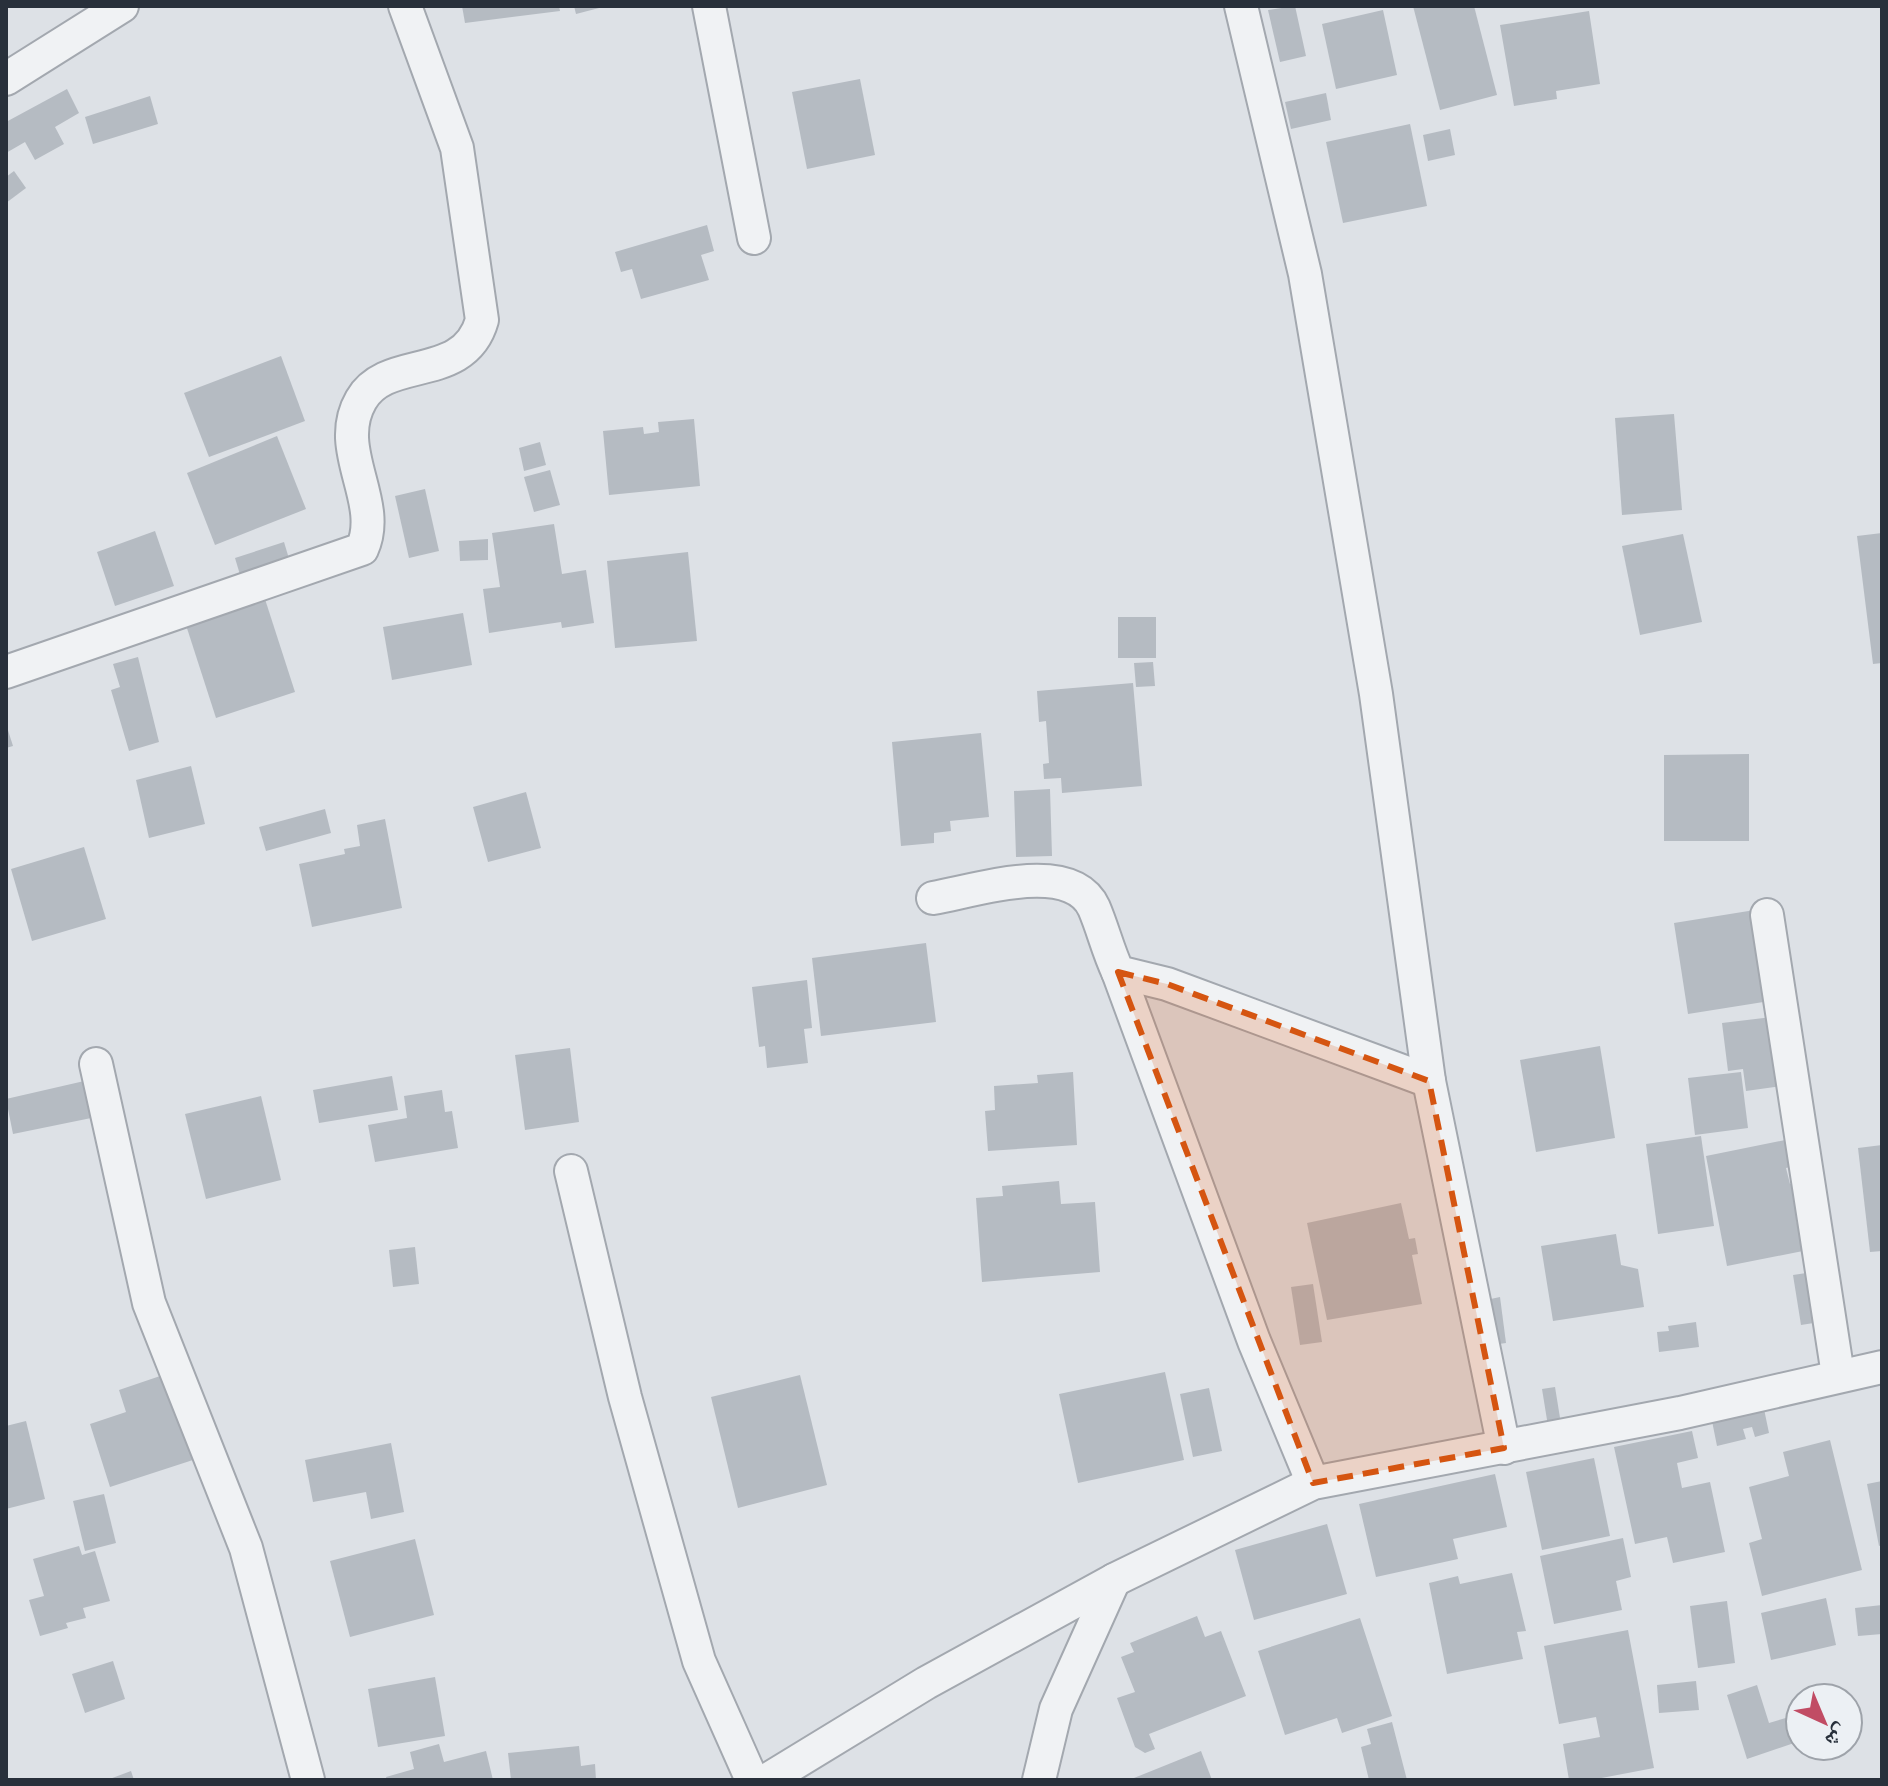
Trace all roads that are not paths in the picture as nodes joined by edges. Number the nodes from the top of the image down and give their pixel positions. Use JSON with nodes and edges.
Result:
{"nodes":[{"id":1,"x":122,"y":6,"type":"edge"},
{"id":2,"x":405,"y":6,"type":"edge"},
{"id":3,"x":709,"y":6,"type":"edge"},
{"id":4,"x":1241,"y":6,"type":"edge"},
{"id":5,"x":6,"y":79,"type":"edge"},
{"id":6,"x":754,"y":238,"type":"dead end"},
{"id":7,"x":6,"y":672,"type":"edge"},
{"id":8,"x":933,"y":898,"type":"dead end"},
{"id":9,"x":1767,"y":915,"type":"dead end"},
{"id":10,"x":1118,"y":972,"type":"junction"},
{"id":11,"x":96,"y":1064,"type":"dead end"},
{"id":12,"x":1429,"y":1081,"type":"junction"},
{"id":13,"x":571,"y":1171,"type":"dead end"},
{"id":14,"x":1882,"y":1367,"type":"edge"},
{"id":15,"x":1838,"y":1375,"type":"junction"},
{"id":16,"x":1504,"y":1448,"type":"junction"},
{"id":17,"x":1313,"y":1483,"type":"junction"},
{"id":18,"x":1114,"y":1580,"type":"junction"},
{"id":19,"x":308,"y":1780,"type":"edge"},
{"id":20,"x":752,"y":1780,"type":"edge"},
{"id":21,"x":767,"y":1780,"type":"edge"},
{"id":22,"x":1039,"y":1780,"type":"edge"}],
"edges":[{"from":1,"to":5,"type":"street"},
{"from":2,"to":7,"type":"street"},
{"from":3,"to":6,"type":"street"},
{"from":4,"to":12,"type":"street"},
{"from":8,"to":10,"type":"street"},
{"from":9,"to":15,"type":"street"},
{"from":10,"to":12,"type":"street"},
{"from":10,"to":17,"type":"street"},
{"from":11,"to":19,"type":"street"},
{"from":12,"to":16,"type":"street"},
{"from":13,"to":20,"type":"street"},
{"from":14,"to":15,"type":"street"},
{"from":15,"to":16,"type":"street"},
{"from":16,"to":17,"type":"street"},
{"from":17,"to":18,"type":"street"},
{"from":18,"to":21,"type":"street"},
{"from":18,"to":22,"type":"street"}]}
